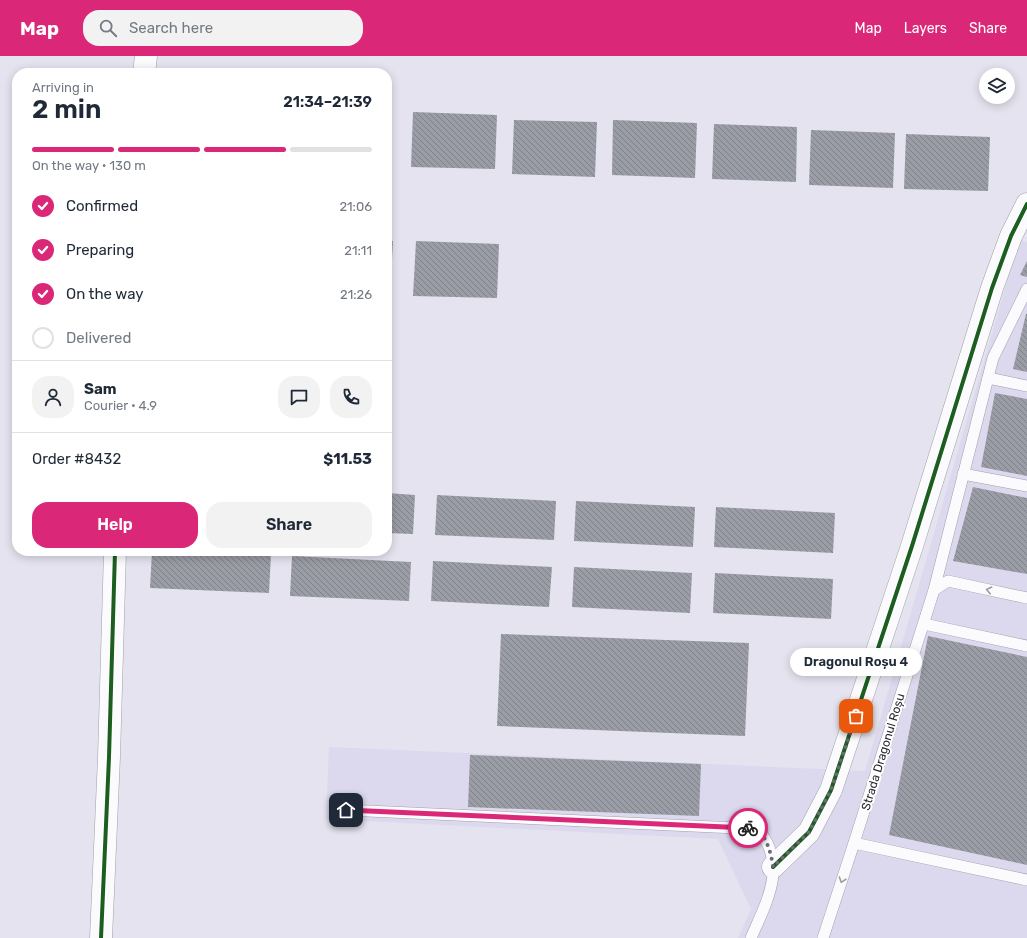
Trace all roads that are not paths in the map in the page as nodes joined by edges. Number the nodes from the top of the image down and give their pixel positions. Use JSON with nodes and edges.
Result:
{"nodes":[{"id":1,"x":146,"y":56,"type":"edge"},
{"id":2,"x":145,"y":68,"type":"edge"},
{"id":3,"x":1027,"y":204,"type":"edge"},
{"id":4,"x":1027,"y":289,"type":"edge"},
{"id":5,"x":988,"y":378,"type":"junction"},
{"id":6,"x":1027,"y":386,"type":"edge"},
{"id":7,"x":963,"y":474,"type":"junction"},
{"id":8,"x":1027,"y":486,"type":"edge"},
{"id":9,"x":115,"y":556,"type":"edge"},
{"id":10,"x":934,"y":590,"type":"junction"},
{"id":11,"x":1027,"y":598,"type":"edge"},
{"id":12,"x":924,"y":624,"type":"junction"},
{"id":13,"x":1027,"y":646,"type":"edge"},
{"id":14,"x":346,"y":810,"type":"dead end"},
{"id":15,"x":854,"y":843,"type":"junction"},
{"id":16,"x":773,"y":867,"type":"junction"},
{"id":17,"x":1027,"y":880,"type":"edge"},
{"id":18,"x":101,"y":938,"type":"edge"},
{"id":19,"x":751,"y":938,"type":"edge"},
{"id":20,"x":823,"y":938,"type":"edge"}],
"edges":[{"from":1,"to":2,"type":"street"},
{"from":3,"to":16,"type":"street"},
{"from":4,"to":5,"type":"lane","name":"Strada Dragonul Roșu"},
{"from":5,"to":6,"type":"lane"},
{"from":5,"to":7,"type":"lane","name":"Strada Dragonul Roșu"},
{"from":7,"to":8,"type":"lane"},
{"from":7,"to":10,"type":"lane","name":"Strada Dragonul Roșu"},
{"from":9,"to":18,"type":"street"},
{"from":11,"to":10,"type":"lane","one_way":true},
{"from":10,"to":12,"type":"lane","name":"Strada Dragonul Roșu"},
{"from":12,"to":13,"type":"lane"},
{"from":12,"to":15,"type":"lane","name":"Strada Dragonul Roșu"},
{"from":14,"to":16,"type":"lane"},
{"from":15,"to":17,"type":"lane"},
{"from":15,"to":20,"type":"lane","name":"Strada Dragonul Roșu","one_way":true},
{"from":16,"to":19,"type":"lane"}]}
